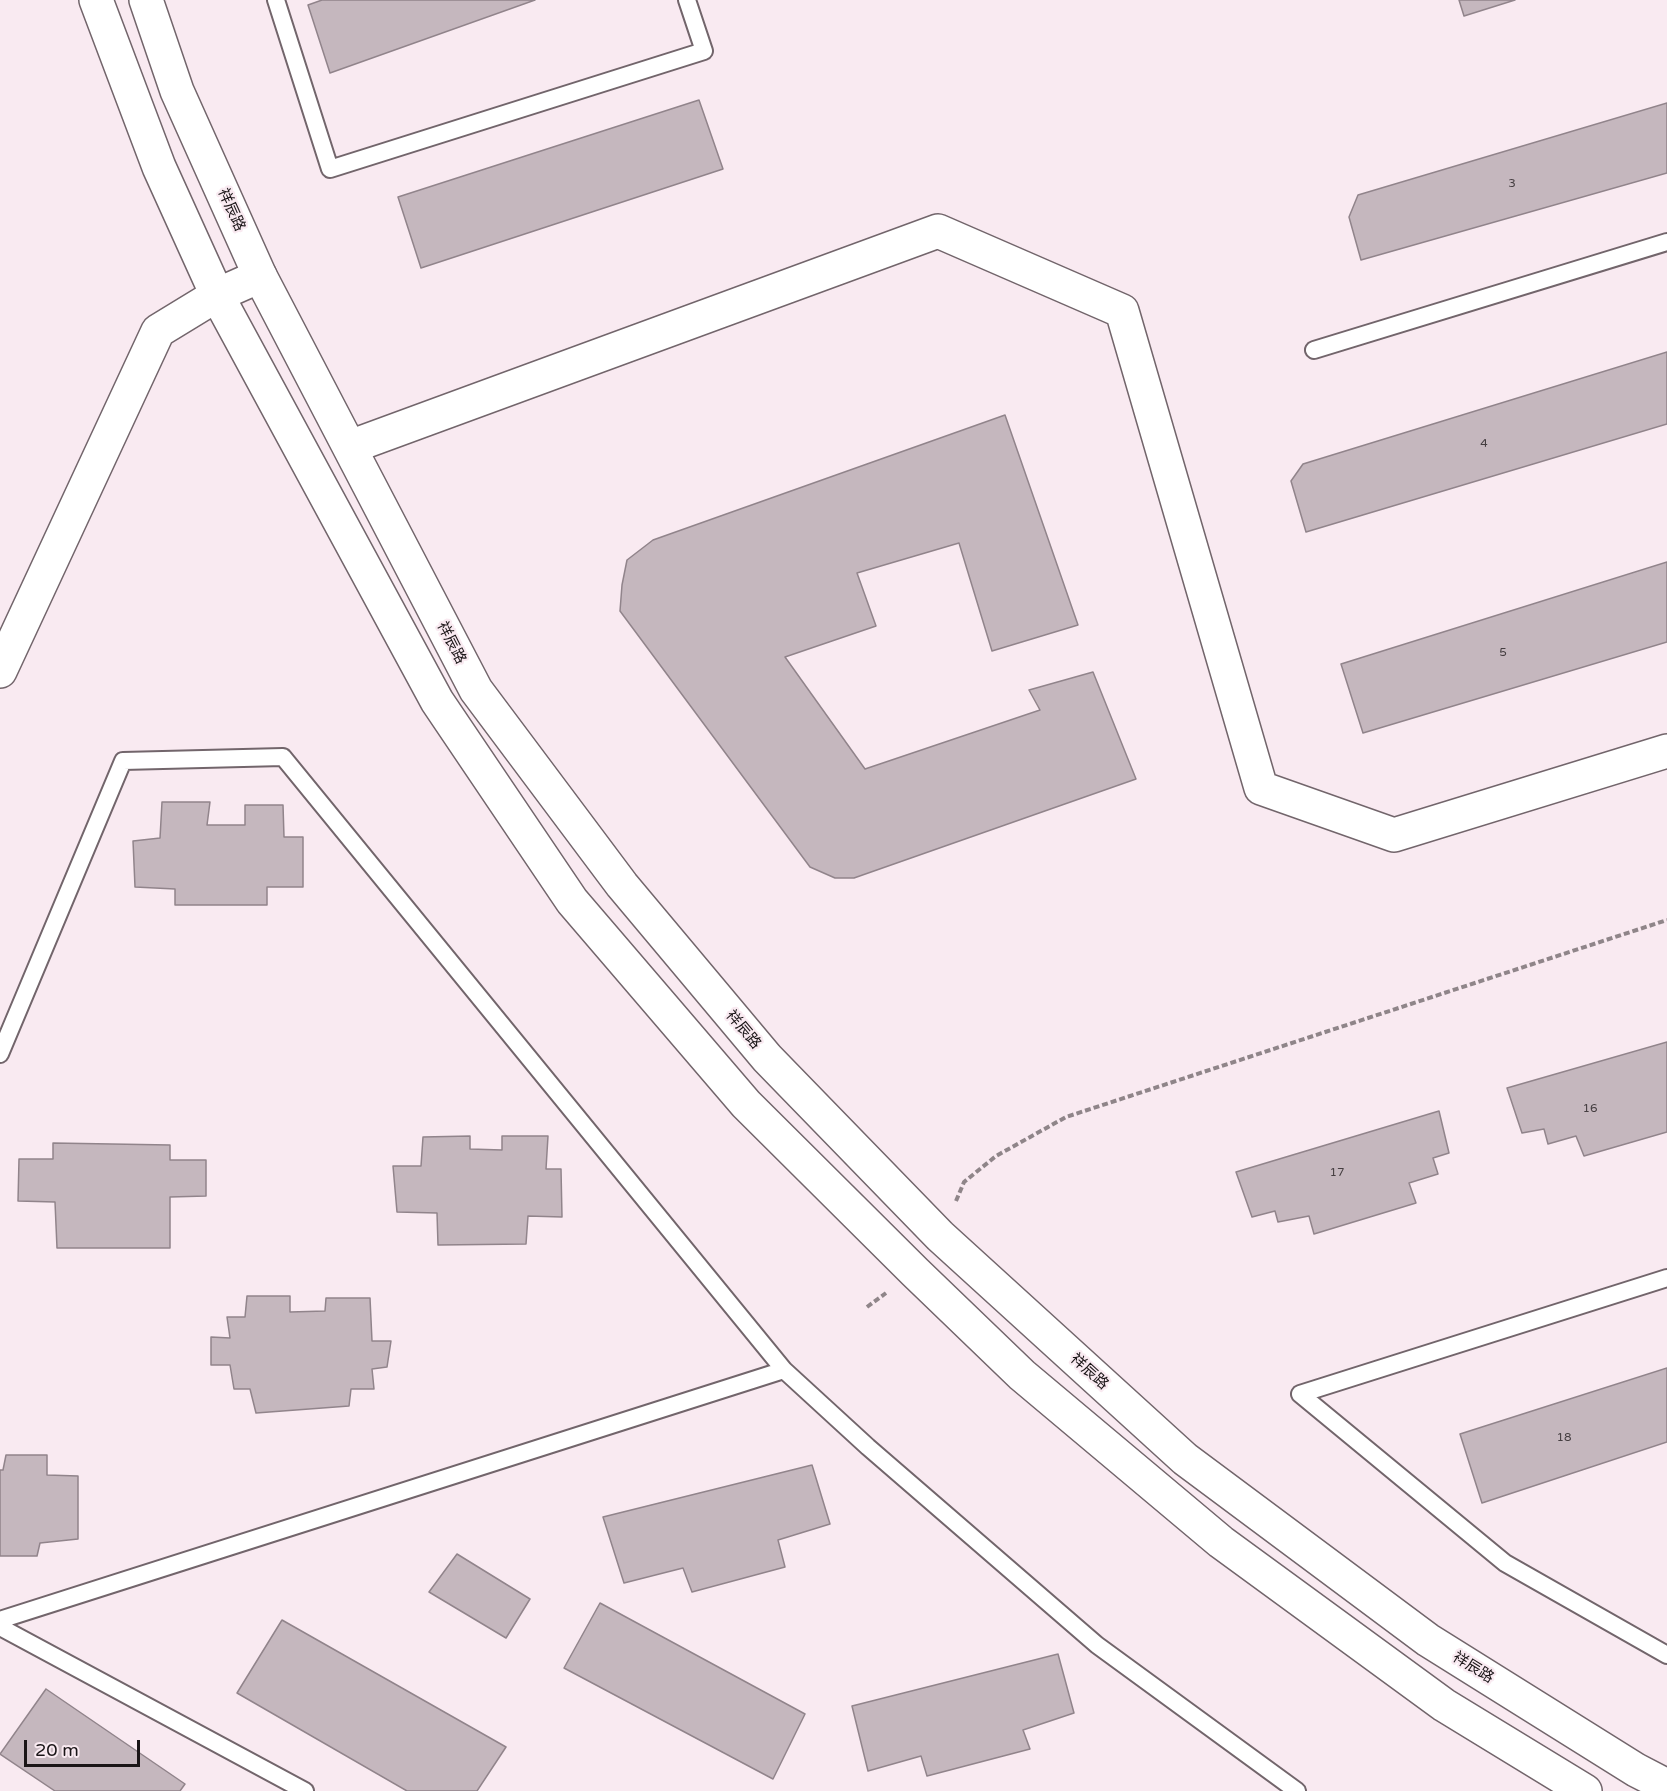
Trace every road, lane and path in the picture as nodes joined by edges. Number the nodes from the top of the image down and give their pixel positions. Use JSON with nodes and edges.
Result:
{"nodes":[{"id":1,"x":96,"y":0,"type":"edge"},
{"id":2,"x":146,"y":0,"type":"edge"},
{"id":3,"x":276,"y":0,"type":"edge"},
{"id":4,"x":687,"y":0,"type":"edge"},
{"id":5,"x":1667,"y":242,"type":"edge"},
{"id":6,"x":260,"y":276,"type":"junction"},
{"id":7,"x":217,"y":295,"type":"junction"},
{"id":8,"x":1314,"y":350,"type":"dead end"},
{"id":9,"x":350,"y":447,"type":"junction"},
{"id":10,"x":0,"y":671,"type":"edge"},
{"id":11,"x":1667,"y":751,"type":"edge"},
{"id":12,"x":1667,"y":920,"type":"edge"},
{"id":13,"x":0,"y":1054,"type":"edge"},
{"id":14,"x":939,"y":1236,"type":"junction"},
{"id":15,"x":915,"y":1272,"type":"junction"},
{"id":16,"x":1667,"y":1278,"type":"edge"},
{"id":17,"x":867,"y":1307,"type":"dead end"},
{"id":18,"x":784,"y":1370,"type":"junction"},
{"id":19,"x":0,"y":1620,"type":"edge"},
{"id":20,"x":0,"y":1627,"type":"edge"},
{"id":21,"x":1667,"y":1655,"type":"edge"},
{"id":22,"x":1667,"y":1786,"type":"edge"},
{"id":23,"x":305,"y":1791,"type":"edge"},
{"id":24,"x":1297,"y":1791,"type":"edge"},
{"id":25,"x":1585,"y":1791,"type":"edge"}],
"edges":[{"from":1,"to":7,"type":"street"},
{"from":2,"to":6,"type":"street","name":"祥辰路"},
{"from":3,"to":4,"type":"lane"},
{"from":5,"to":8,"type":"lane"},
{"from":6,"to":7,"type":"street"},
{"from":6,"to":9,"type":"street","name":"祥辰路"},
{"from":7,"to":10,"type":"street"},
{"from":7,"to":15,"type":"street"},
{"from":9,"to":11,"type":"street"},
{"from":9,"to":14,"type":"street","name":"祥辰路"},
{"from":12,"to":14,"type":"path"},
{"from":13,"to":18,"type":"lane"},
{"from":14,"to":22,"type":"street","name":"祥辰路"},
{"from":15,"to":17,"type":"path"},
{"from":15,"to":25,"type":"street"},
{"from":16,"to":21,"type":"lane"},
{"from":18,"to":19,"type":"lane"},
{"from":18,"to":24,"type":"lane"},
{"from":20,"to":23,"type":"lane"}]}
